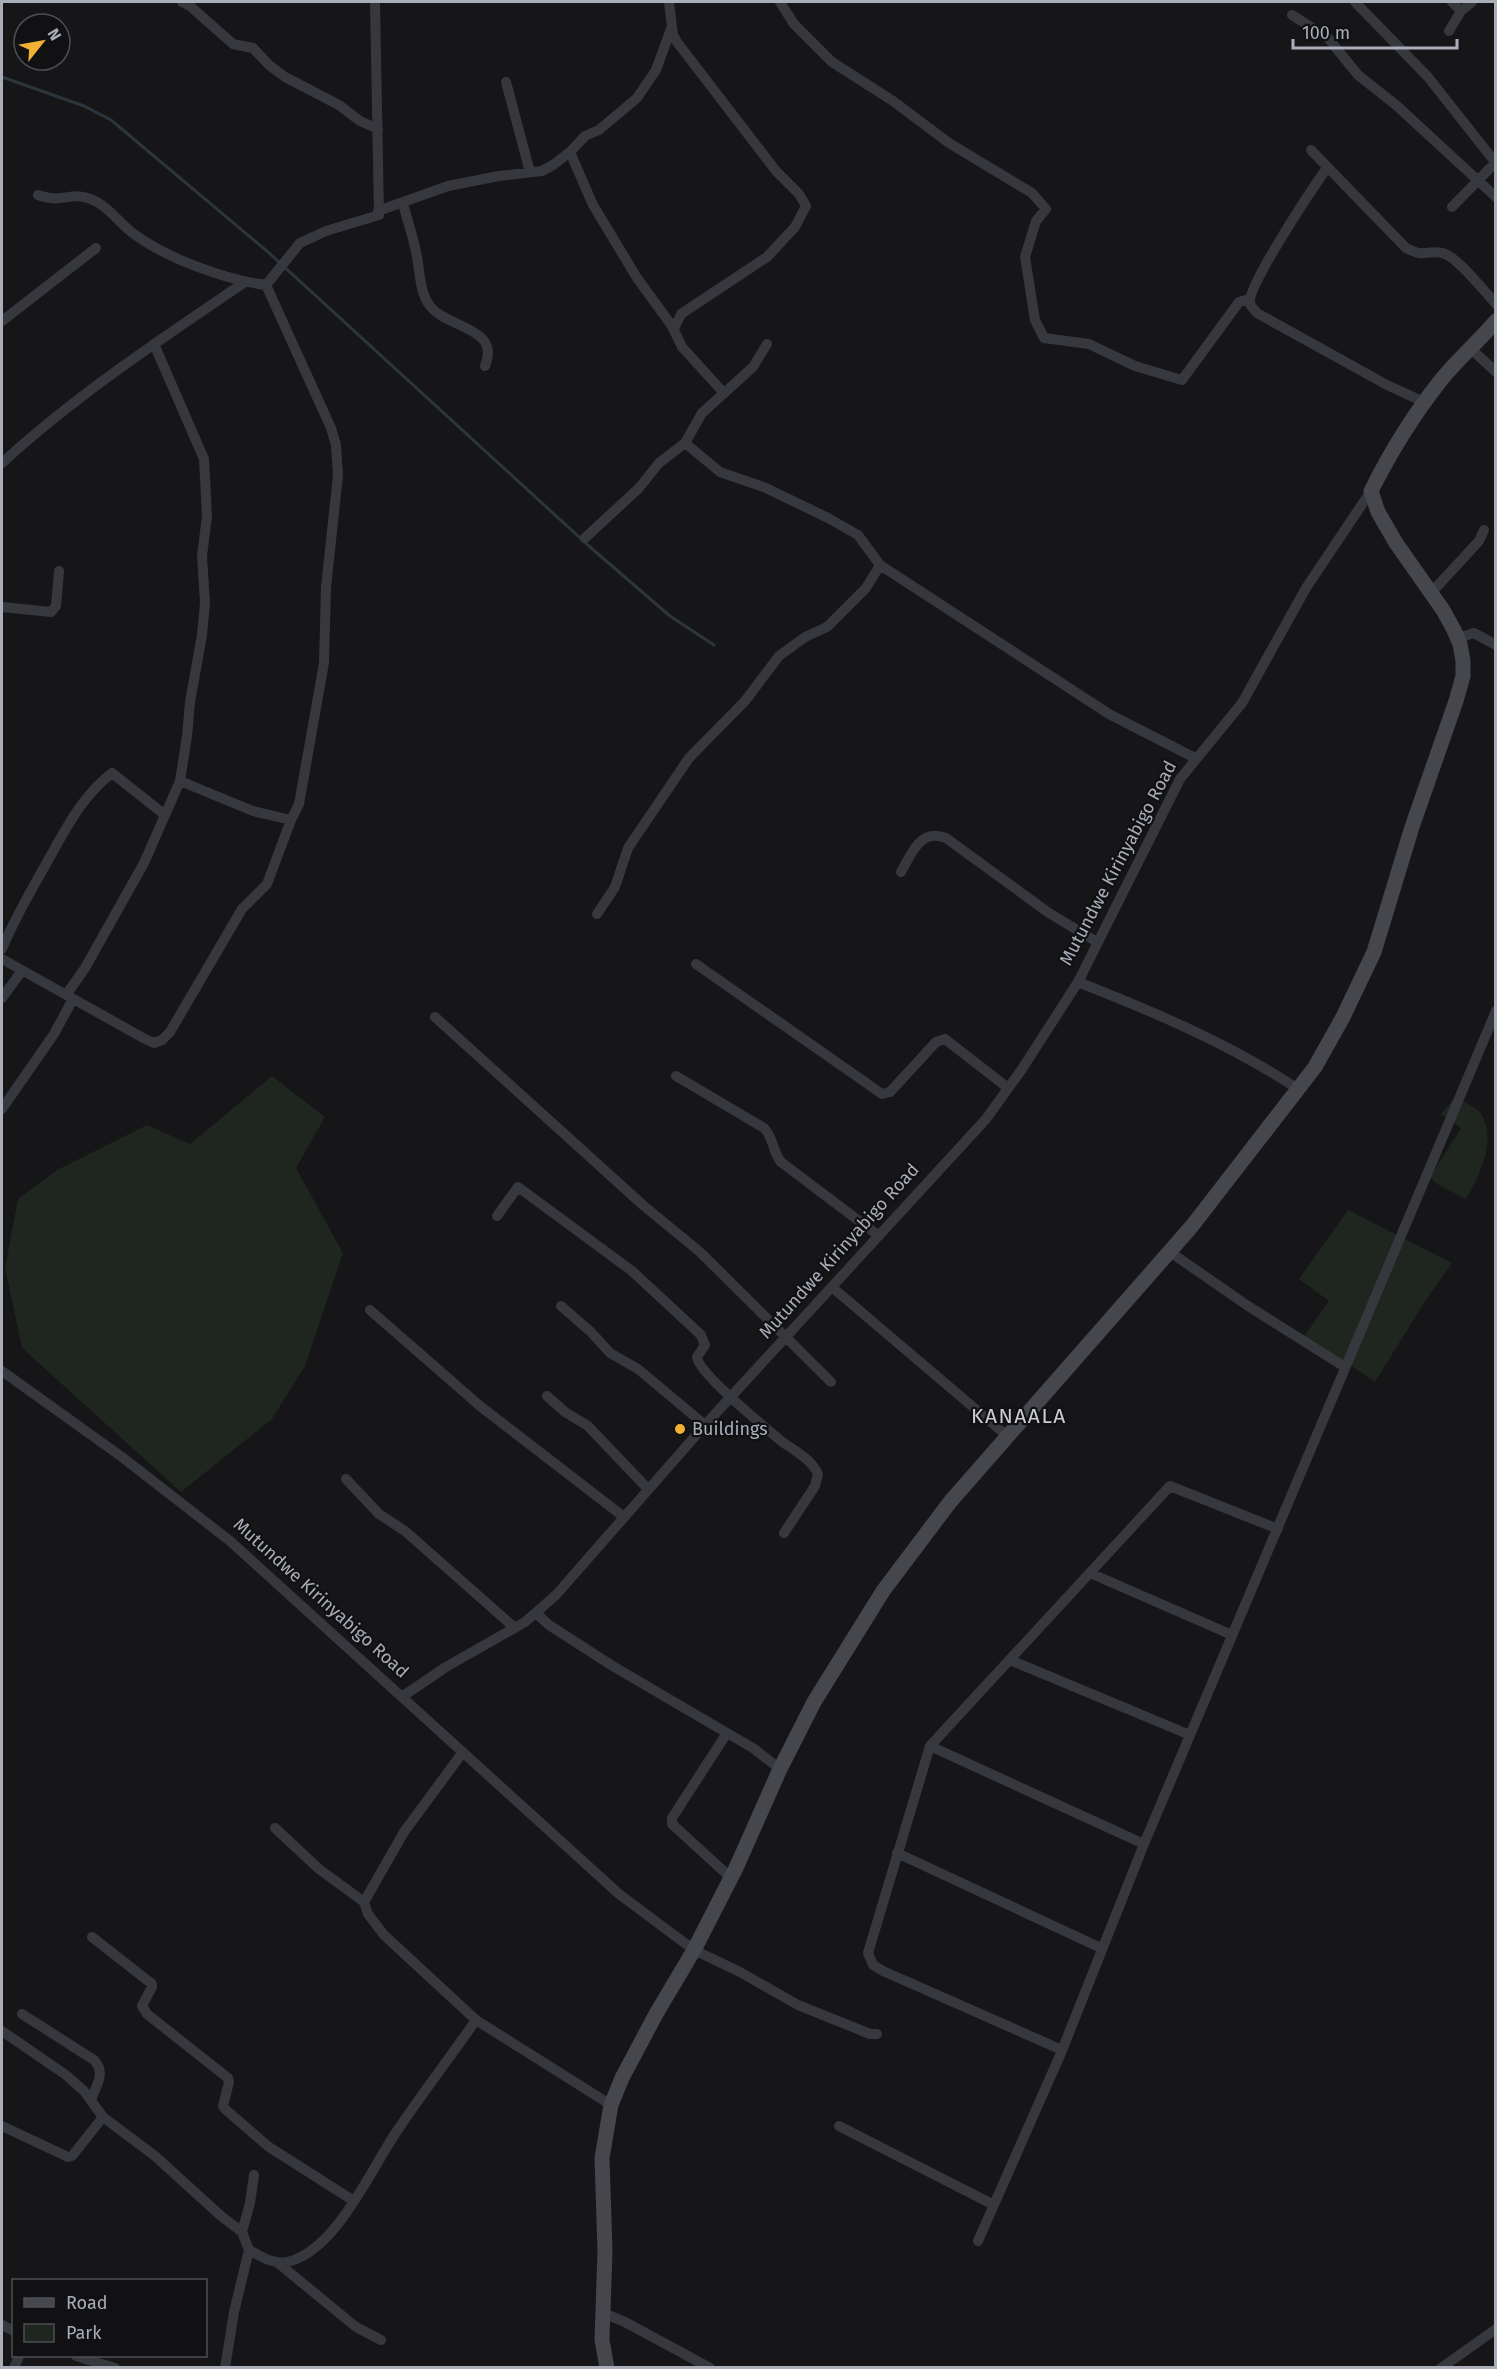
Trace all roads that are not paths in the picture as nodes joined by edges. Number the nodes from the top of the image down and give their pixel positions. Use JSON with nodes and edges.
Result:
{"nodes":[{"id":1,"x":182,"y":2,"type":"edge"},
{"id":2,"x":375,"y":2,"type":"edge"},
{"id":3,"x":669,"y":2,"type":"edge"},
{"id":4,"x":780,"y":2,"type":"edge"},
{"id":5,"x":1355,"y":2,"type":"edge"},
{"id":6,"x":1452,"y":2,"type":"edge"},
{"id":7,"x":1472,"y":2,"type":"edge"},
{"id":8,"x":1461,"y":11,"type":"junction"},
{"id":9,"x":1292,"y":15,"type":"dead end"},
{"id":10,"x":672,"y":26,"type":"junction"},
{"id":11,"x":1449,"y":31,"type":"dead end"},
{"id":12,"x":506,"y":82,"type":"dead end"},
{"id":13,"x":378,"y":129,"type":"junction"},
{"id":14,"x":1311,"y":150,"type":"dead end"},
{"id":15,"x":570,"y":152,"type":"junction"},
{"id":16,"x":1495,"y":162,"type":"edge"},
{"id":17,"x":1327,"y":168,"type":"junction"},
{"id":18,"x":530,"y":172,"type":"junction"},
{"id":19,"x":1477,"y":180,"type":"junction"},
{"id":20,"x":38,"y":195,"type":"dead end"},
{"id":21,"x":1496,"y":197,"type":"edge"},
{"id":22,"x":403,"y":203,"type":"junction"},
{"id":23,"x":1452,"y":207,"type":"dead end"},
{"id":24,"x":378,"y":211,"type":"junction"},
{"id":25,"x":96,"y":248,"type":"dead end"},
{"id":26,"x":244,"y":282,"type":"junction"},
{"id":27,"x":266,"y":285,"type":"junction"},
{"id":28,"x":1249,"y":299,"type":"junction"},
{"id":29,"x":1496,"y":304,"type":"edge"},
{"id":30,"x":2,"y":321,"type":"edge"},
{"id":31,"x":1496,"y":321,"type":"edge"},
{"id":32,"x":674,"y":329,"type":"junction"},
{"id":33,"x":154,"y":344,"type":"junction"},
{"id":34,"x":767,"y":344,"type":"dead end"},
{"id":35,"x":1470,"y":348,"type":"junction"},
{"id":36,"x":485,"y":366,"type":"dead end"},
{"id":37,"x":1496,"y":372,"type":"edge"},
{"id":38,"x":723,"y":392,"type":"junction"},
{"id":39,"x":1424,"y":402,"type":"junction"},
{"id":40,"x":685,"y":443,"type":"junction"},
{"id":41,"x":2,"y":463,"type":"edge"},
{"id":42,"x":1371,"y":490,"type":"junction"},
{"id":43,"x":1484,"y":530,"type":"dead end"},
{"id":44,"x":585,"y":538,"type":"dead end"},
{"id":45,"x":880,"y":565,"type":"junction"},
{"id":46,"x":59,"y":571,"type":"dead end"},
{"id":47,"x":1431,"y":593,"type":"junction"},
{"id":48,"x":2,"y":607,"type":"edge"},
{"id":49,"x":1458,"y":638,"type":"junction"},
{"id":50,"x":1496,"y":645,"type":"edge"},
{"id":51,"x":1195,"y":758,"type":"junction"},
{"id":52,"x":180,"y":781,"type":"junction"},
{"id":53,"x":165,"y":815,"type":"junction"},
{"id":54,"x":291,"y":820,"type":"junction"},
{"id":55,"x":901,"y":872,"type":"dead end"},
{"id":56,"x":597,"y":914,"type":"dead end"},
{"id":57,"x":1097,"y":942,"type":"junction"},
{"id":58,"x":2,"y":949,"type":"edge"},
{"id":59,"x":2,"y":959,"type":"edge"},
{"id":60,"x":696,"y":964,"type":"dead end"},
{"id":61,"x":21,"y":972,"type":"junction"},
{"id":62,"x":1078,"y":982,"type":"junction"},
{"id":63,"x":69,"y":997,"type":"junction"},
{"id":64,"x":2,"y":998,"type":"edge"},
{"id":65,"x":1496,"y":1011,"type":"edge"},
{"id":66,"x":435,"y":1017,"type":"dead end"},
{"id":67,"x":676,"y":1076,"type":"dead end"},
{"id":68,"x":1008,"y":1088,"type":"junction"},
{"id":69,"x":1298,"y":1089,"type":"junction"},
{"id":70,"x":2,"y":1108,"type":"edge"},
{"id":71,"x":496,"y":1216,"type":"dead end"},
{"id":72,"x":879,"y":1236,"type":"junction"},
{"id":73,"x":1170,"y":1252,"type":"junction"},
{"id":74,"x":833,"y":1288,"type":"junction"},
{"id":75,"x":561,"y":1306,"type":"dead end"},
{"id":76,"x":370,"y":1310,"type":"dead end"},
{"id":77,"x":786,"y":1338,"type":"junction"},
{"id":78,"x":1345,"y":1367,"type":"junction"},
{"id":79,"x":2,"y":1371,"type":"edge"},
{"id":80,"x":831,"y":1382,"type":"dead end"},
{"id":81,"x":548,"y":1396,"type":"dead end"},
{"id":82,"x":732,"y":1398,"type":"junction"},
{"id":83,"x":705,"y":1425,"type":"junction"},
{"id":84,"x":1006,"y":1435,"type":"junction"},
{"id":85,"x":346,"y":1479,"type":"dead end"},
{"id":86,"x":648,"y":1490,"type":"junction"},
{"id":87,"x":624,"y":1517,"type":"junction"},
{"id":88,"x":1278,"y":1529,"type":"junction"},
{"id":89,"x":784,"y":1533,"type":"dead end"},
{"id":90,"x":1090,"y":1573,"type":"junction"},
{"id":91,"x":537,"y":1614,"type":"junction"},
{"id":92,"x":515,"y":1628,"type":"junction"},
{"id":93,"x":1232,"y":1635,"type":"junction"},
{"id":94,"x":1010,"y":1660,"type":"junction"},
{"id":95,"x":403,"y":1696,"type":"junction"},
{"id":96,"x":727,"y":1733,"type":"junction"},
{"id":97,"x":1190,"y":1736,"type":"junction"},
{"id":98,"x":930,"y":1746,"type":"junction"},
{"id":99,"x":463,"y":1752,"type":"junction"},
{"id":100,"x":780,"y":1769,"type":"junction"},
{"id":101,"x":275,"y":1828,"type":"dead end"},
{"id":102,"x":1144,"y":1844,"type":"junction"},
{"id":103,"x":897,"y":1853,"type":"junction"},
{"id":104,"x":731,"y":1878,"type":"junction"},
{"id":105,"x":364,"y":1902,"type":"junction"},
{"id":106,"x":92,"y":1937,"type":"dead end"},
{"id":107,"x":1101,"y":1947,"type":"junction"},
{"id":108,"x":694,"y":1950,"type":"junction"},
{"id":109,"x":22,"y":2014,"type":"dead end"},
{"id":110,"x":476,"y":2020,"type":"junction"},
{"id":111,"x":2,"y":2031,"type":"edge"},
{"id":112,"x":877,"y":2034,"type":"dead end"},
{"id":113,"x":1062,"y":2050,"type":"junction"},
{"id":114,"x":91,"y":2101,"type":"junction"},
{"id":115,"x":611,"y":2105,"type":"junction"},
{"id":116,"x":103,"y":2117,"type":"junction"},
{"id":117,"x":2,"y":2126,"type":"edge"},
{"id":118,"x":839,"y":2126,"type":"dead end"},
{"id":119,"x":254,"y":2175,"type":"dead end"},
{"id":120,"x":354,"y":2201,"type":"junction"},
{"id":121,"x":994,"y":2205,"type":"junction"},
{"id":122,"x":242,"y":2232,"type":"junction"},
{"id":123,"x":978,"y":2241,"type":"dead end"},
{"id":124,"x":249,"y":2250,"type":"junction"},
{"id":125,"x":278,"y":2263,"type":"junction"},
{"id":126,"x":603,"y":2313,"type":"junction"},
{"id":127,"x":1496,"y":2329,"type":"edge"},
{"id":128,"x":381,"y":2340,"type":"dead end"},
{"id":129,"x":82,"y":2357,"type":"edge"},
{"id":130,"x":115,"y":2367,"type":"edge"},
{"id":131,"x":225,"y":2367,"type":"edge"},
{"id":132,"x":607,"y":2367,"type":"edge"},
{"id":133,"x":710,"y":2367,"type":"edge"},
{"id":134,"x":1441,"y":2367,"type":"edge"}],
"edges":[{"from":1,"to":13,"type":"street"},
{"from":2,"to":13,"type":"street"},
{"from":3,"to":10,"type":"street"},
{"from":4,"to":28,"type":"street"},
{"from":5,"to":16,"type":"street"},
{"from":6,"to":8,"type":"street"},
{"from":7,"to":8,"type":"street"},
{"from":8,"to":11,"type":"street"},
{"from":9,"to":19,"type":"street"},
{"from":10,"to":15,"type":"street"},
{"from":10,"to":32,"type":"street"},
{"from":12,"to":18,"type":"street"},
{"from":13,"to":24,"type":"street"},
{"from":14,"to":17,"type":"street"},
{"from":15,"to":18,"type":"street"},
{"from":15,"to":32,"type":"street"},
{"from":16,"to":19,"type":"street"},
{"from":17,"to":28,"type":"street"},
{"from":17,"to":29,"type":"street"},
{"from":18,"to":22,"type":"street"},
{"from":19,"to":21,"type":"street"},
{"from":19,"to":23,"type":"street"},
{"from":20,"to":26,"type":"street"},
{"from":22,"to":24,"type":"street"},
{"from":22,"to":36,"type":"street"},
{"from":24,"to":27,"type":"street"},
{"from":25,"to":30,"type":"street"},
{"from":26,"to":27,"type":"street"},
{"from":26,"to":33,"type":"street"},
{"from":27,"to":54,"type":"street"},
{"from":28,"to":39,"type":"street"},
{"from":31,"to":35,"type":"street","name":"Mutundwe Kirinyabigo Road"},
{"from":32,"to":38,"type":"street"},
{"from":33,"to":41,"type":"street"},
{"from":33,"to":52,"type":"street"},
{"from":34,"to":38,"type":"street"},
{"from":35,"to":37,"type":"street"},
{"from":35,"to":39,"type":"street","name":"Mutundwe Kirinyabigo Road"},
{"from":38,"to":40,"type":"street"},
{"from":39,"to":42,"type":"street","name":"Mutundwe Kirinyabigo Road"},
{"from":40,"to":44,"type":"street"},
{"from":40,"to":45,"type":"street"},
{"from":42,"to":47,"type":"street"},
{"from":42,"to":51,"type":"street","name":"Mutundwe Kirinyabigo Road"},
{"from":43,"to":47,"type":"street"},
{"from":45,"to":51,"type":"street"},
{"from":45,"to":56,"type":"street"},
{"from":46,"to":48,"type":"street"},
{"from":47,"to":49,"type":"street"},
{"from":49,"to":50,"type":"street"},
{"from":49,"to":69,"type":"street"},
{"from":51,"to":57,"type":"street","name":"Mutundwe Kirinyabigo Road"},
{"from":52,"to":53,"type":"street"},
{"from":52,"to":54,"type":"street"},
{"from":53,"to":58,"type":"street"},
{"from":53,"to":63,"type":"street"},
{"from":54,"to":63,"type":"street"},
{"from":55,"to":57,"type":"street"},
{"from":57,"to":62,"type":"street","name":"Mutundwe Kirinyabigo Road"},
{"from":59,"to":61,"type":"street"},
{"from":60,"to":68,"type":"street"},
{"from":61,"to":63,"type":"street"},
{"from":61,"to":64,"type":"street"},
{"from":62,"to":68,"type":"street","name":"Mutundwe Kirinyabigo Road"},
{"from":62,"to":69,"type":"street"},
{"from":63,"to":70,"type":"street"},
{"from":65,"to":78,"type":"street"},
{"from":66,"to":77,"type":"street"},
{"from":67,"to":72,"type":"street"},
{"from":68,"to":72,"type":"street","name":"Mutundwe Kirinyabigo Road"},
{"from":69,"to":73,"type":"street"},
{"from":71,"to":82,"type":"street"},
{"from":72,"to":74,"type":"street","name":"Mutundwe Kirinyabigo Road"},
{"from":73,"to":78,"type":"street"},
{"from":73,"to":84,"type":"street"},
{"from":74,"to":77,"type":"street","name":"Mutundwe Kirinyabigo Road"},
{"from":74,"to":84,"type":"street"},
{"from":75,"to":83,"type":"street"},
{"from":76,"to":87,"type":"street"},
{"from":77,"to":80,"type":"street"},
{"from":77,"to":82,"type":"street","name":"Mutundwe Kirinyabigo Road"},
{"from":78,"to":88,"type":"street"},
{"from":79,"to":95,"type":"street","name":"Mutundwe Kirinyabigo Road"},
{"from":81,"to":86,"type":"street"},
{"from":82,"to":83,"type":"street","name":"Mutundwe Kirinyabigo Road"},
{"from":82,"to":89,"type":"street"},
{"from":83,"to":86,"type":"street","name":"Mutundwe Kirinyabigo Road"},
{"from":84,"to":100,"type":"street"},
{"from":85,"to":92,"type":"street"},
{"from":86,"to":87,"type":"street","name":"Mutundwe Kirinyabigo Road"},
{"from":87,"to":91,"type":"street","name":"Mutundwe Kirinyabigo Road"},
{"from":88,"to":90,"type":"street"},
{"from":88,"to":93,"type":"street"},
{"from":90,"to":93,"type":"street"},
{"from":90,"to":94,"type":"street"},
{"from":91,"to":92,"type":"street","name":"Mutundwe Kirinyabigo Road"},
{"from":91,"to":96,"type":"street"},
{"from":92,"to":95,"type":"street","name":"Mutundwe Kirinyabigo Road"},
{"from":93,"to":97,"type":"street"},
{"from":94,"to":97,"type":"street"},
{"from":94,"to":98,"type":"street"},
{"from":95,"to":99,"type":"street"},
{"from":96,"to":100,"type":"street"},
{"from":96,"to":104,"type":"street"},
{"from":97,"to":102,"type":"street"},
{"from":98,"to":102,"type":"street"},
{"from":98,"to":103,"type":"street"},
{"from":99,"to":105,"type":"street"},
{"from":99,"to":108,"type":"street"},
{"from":100,"to":104,"type":"street"},
{"from":101,"to":105,"type":"street"},
{"from":102,"to":107,"type":"street"},
{"from":103,"to":107,"type":"street"},
{"from":103,"to":113,"type":"street"},
{"from":104,"to":108,"type":"street"},
{"from":105,"to":110,"type":"street"},
{"from":106,"to":120,"type":"street"},
{"from":107,"to":113,"type":"street"},
{"from":108,"to":112,"type":"street"},
{"from":108,"to":115,"type":"street"},
{"from":109,"to":114,"type":"street"},
{"from":110,"to":115,"type":"street"},
{"from":110,"to":120,"type":"street"},
{"from":111,"to":114,"type":"street"},
{"from":113,"to":121,"type":"street"},
{"from":114,"to":116,"type":"street"},
{"from":115,"to":126,"type":"street"},
{"from":116,"to":117,"type":"street"},
{"from":116,"to":122,"type":"street"},
{"from":118,"to":121,"type":"street"},
{"from":119,"to":122,"type":"street"},
{"from":120,"to":125,"type":"street"},
{"from":121,"to":123,"type":"street"},
{"from":122,"to":124,"type":"street"},
{"from":124,"to":125,"type":"street"},
{"from":124,"to":131,"type":"street"},
{"from":125,"to":128,"type":"street"},
{"from":126,"to":132,"type":"street"},
{"from":126,"to":133,"type":"street"},
{"from":127,"to":134,"type":"street"},
{"from":129,"to":130,"type":"street"}]}
